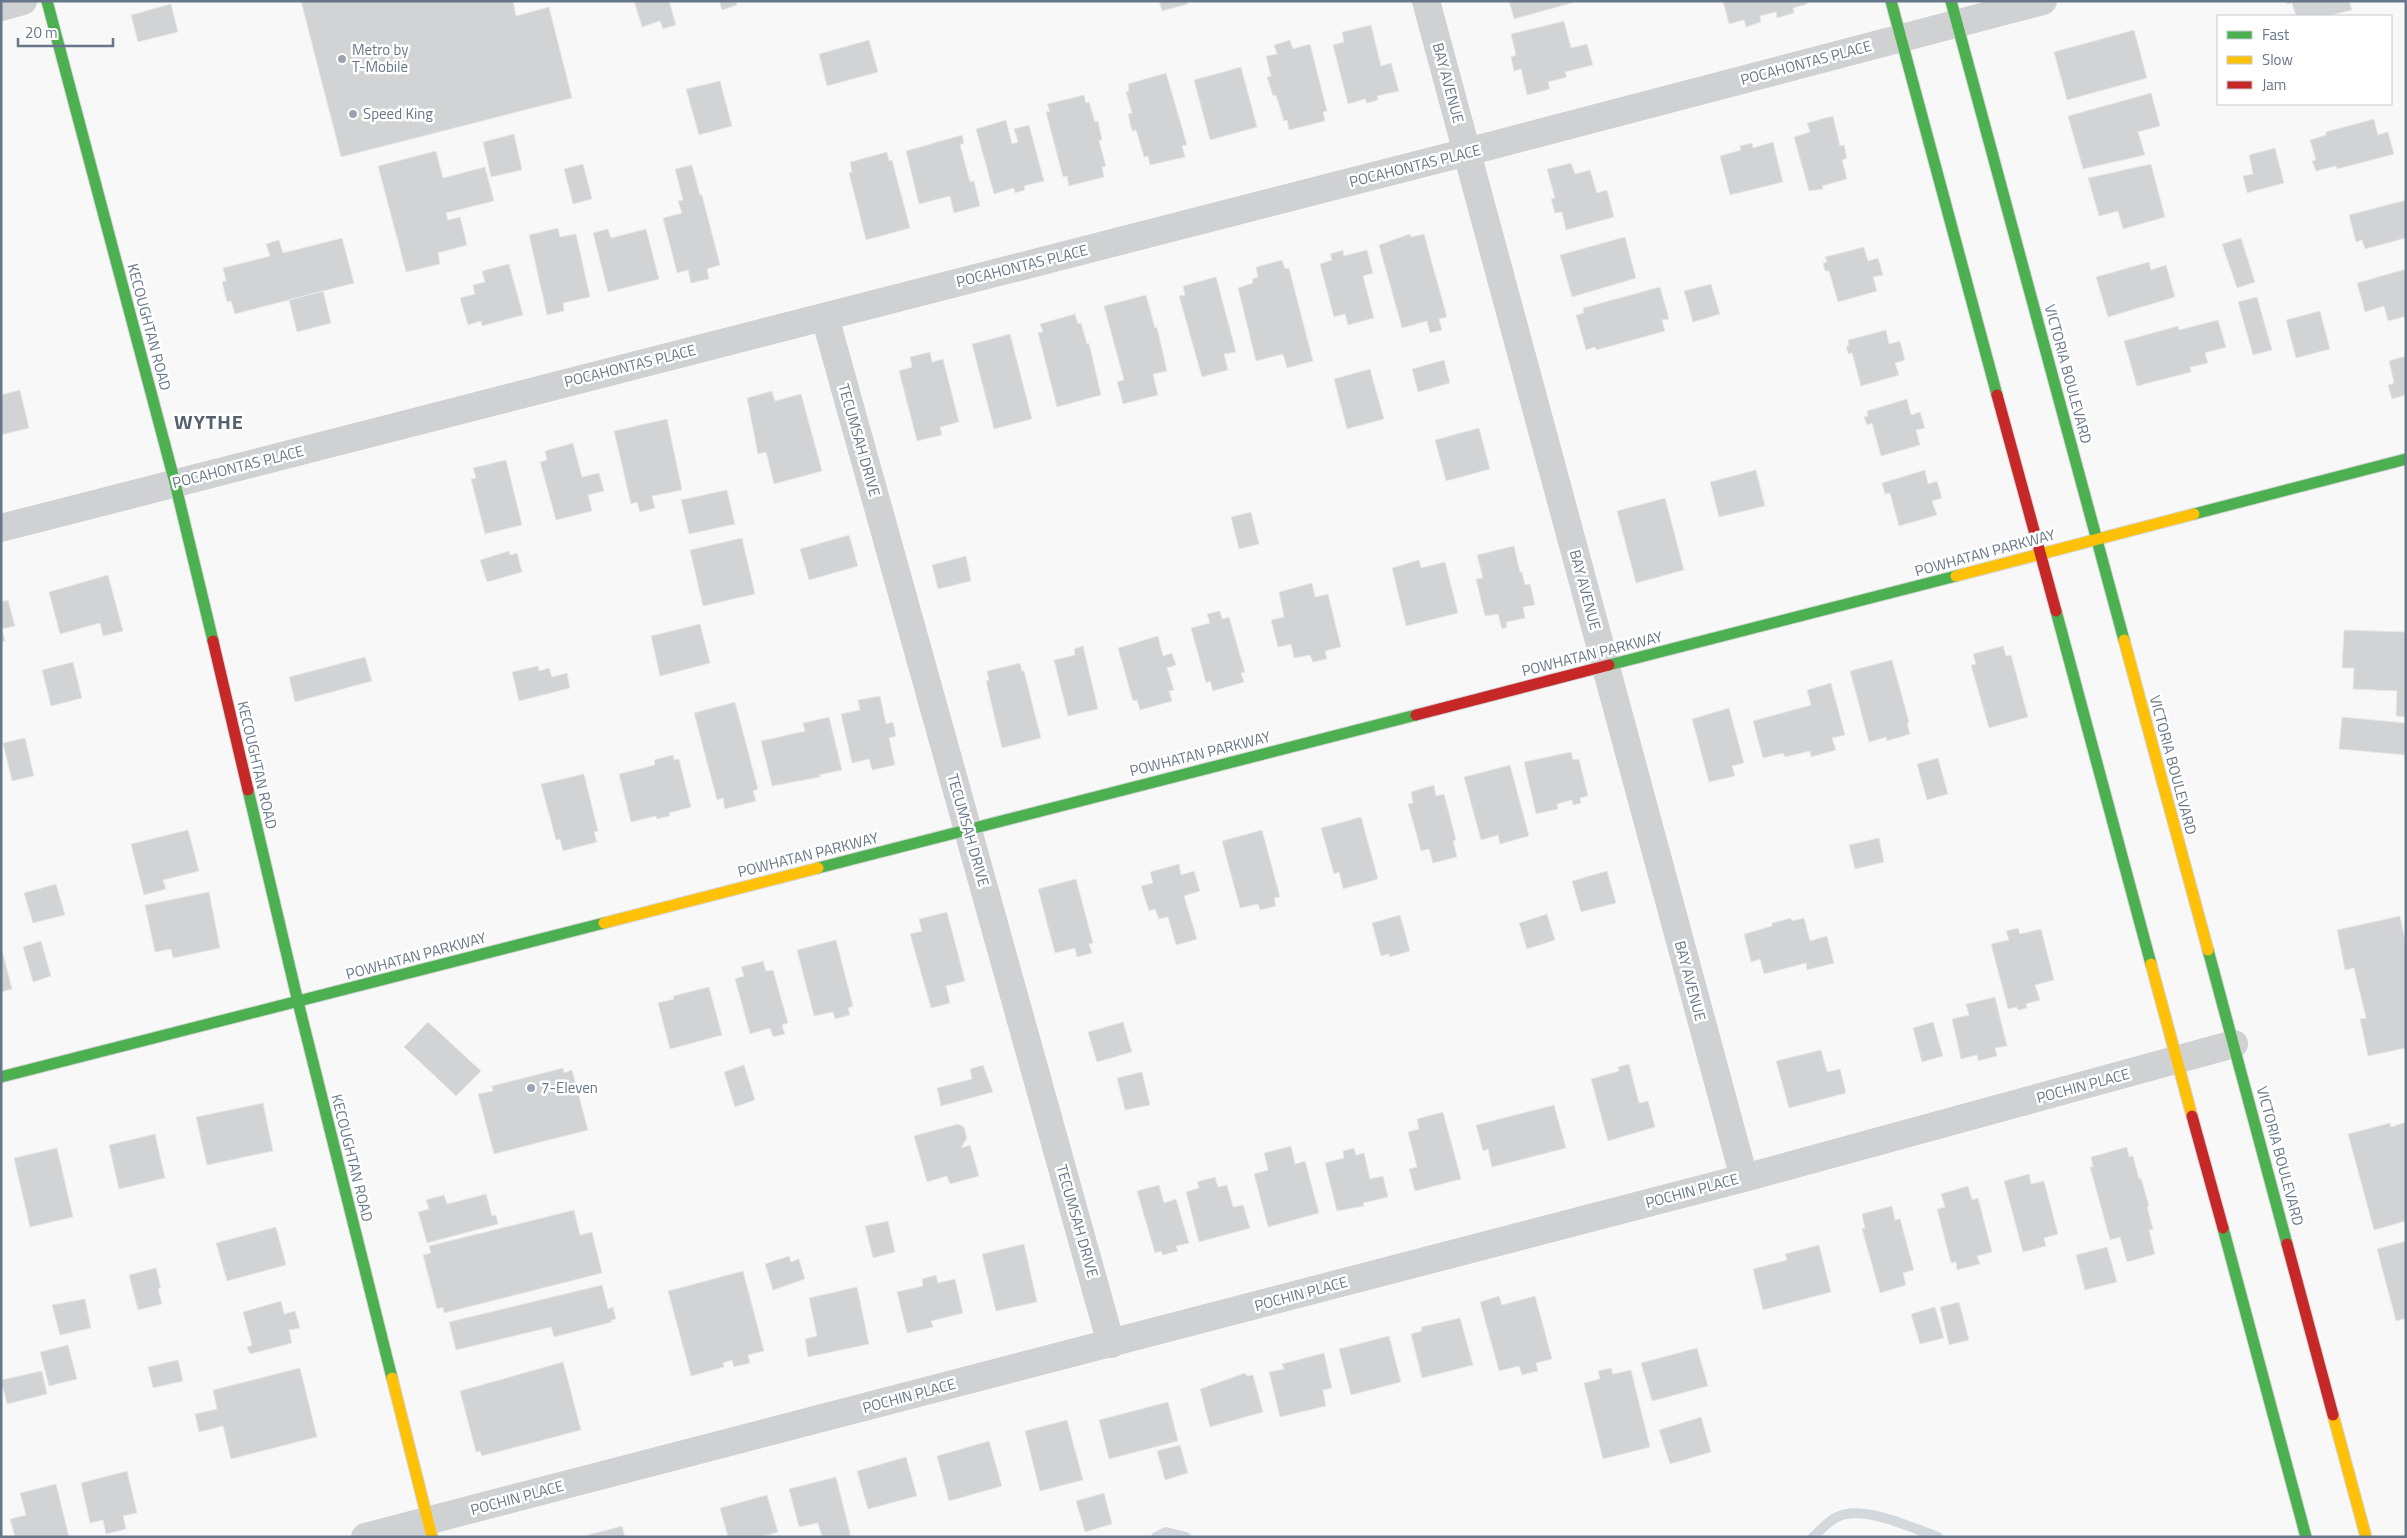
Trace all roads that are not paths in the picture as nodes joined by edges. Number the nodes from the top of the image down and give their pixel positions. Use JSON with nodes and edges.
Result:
{"nodes":[{"id":1,"x":23,"y":1,"type":"edge"},
{"id":2,"x":47,"y":1,"type":"edge"},
{"id":3,"x":1426,"y":1,"type":"edge"},
{"id":4,"x":1891,"y":1,"type":"edge"},
{"id":5,"x":2042,"y":1,"type":"edge"},
{"id":6,"x":1,"y":7,"type":"edge"},
{"id":7,"x":1954,"y":12,"type":"edge"},
{"id":8,"x":1901,"y":38,"type":"junction"},
{"id":9,"x":1467,"y":152,"type":"junction"},
{"id":10,"x":825,"y":317,"type":"junction"},
{"id":11,"x":2406,"y":458,"type":"edge"},
{"id":12,"x":175,"y":483,"type":"junction"},
{"id":13,"x":1,"y":528,"type":"edge"},
{"id":14,"x":2098,"y":538,"type":"junction"},
{"id":15,"x":2040,"y":554,"type":"junction"},
{"id":16,"x":1605,"y":666,"type":"junction"},
{"id":17,"x":967,"y":829,"type":"junction"},
{"id":18,"x":298,"y":1002,"type":"junction"},
{"id":19,"x":2234,"y":1044,"type":"junction"},
{"id":20,"x":2176,"y":1061,"type":"junction"},
{"id":21,"x":1,"y":1077,"type":"edge"},
{"id":22,"x":1744,"y":1178,"type":"junction"},
{"id":23,"x":1111,"y":1344,"type":"junction"},
{"id":24,"x":430,"y":1529,"type":"edge"},
{"id":25,"x":365,"y":1537,"type":"edge"},
{"id":26,"x":2306,"y":1537,"type":"edge"},
{"id":27,"x":2366,"y":1537,"type":"edge"}],
"edges":[{"from":1,"to":6,"type":"street"},
{"from":2,"to":12,"type":"main road","name":"KECOUGHTAN ROAD"},
{"from":3,"to":9,"type":"street","name":"BAY AVENUE"},
{"from":4,"to":8,"type":"main road"},
{"from":5,"to":7,"type":"street","name":"POCAHONTAS PLACE"},
{"from":7,"to":8,"type":"street","name":"POCAHONTAS PLACE"},
{"from":7,"to":14,"type":"main road","name":"VICTORIA BOULEVARD"},
{"from":8,"to":9,"type":"street","name":"POCAHONTAS PLACE"},
{"from":8,"to":15,"type":"main road"},
{"from":9,"to":10,"type":"street","name":"POCAHONTAS PLACE"},
{"from":9,"to":16,"type":"street","name":"BAY AVENUE"},
{"from":10,"to":12,"type":"street","name":"POCAHONTAS PLACE"},
{"from":10,"to":17,"type":"street","name":"TECUMSAH DRIVE"},
{"from":11,"to":14,"type":"main road","name":"POWHATAN PARKWAY"},
{"from":12,"to":13,"type":"street","name":"POCAHONTAS PLACE"},
{"from":12,"to":18,"type":"main road","name":"KECOUGHTAN ROAD"},
{"from":14,"to":15,"type":"main road","name":"POWHATAN PARKWAY"},
{"from":14,"to":19,"type":"main road","name":"VICTORIA BOULEVARD"},
{"from":15,"to":16,"type":"main road","name":"POWHATAN PARKWAY"},
{"from":15,"to":20,"type":"main road"},
{"from":16,"to":17,"type":"main road","name":"POWHATAN PARKWAY"},
{"from":16,"to":22,"type":"street","name":"BAY AVENUE"},
{"from":17,"to":18,"type":"main road","name":"POWHATAN PARKWAY"},
{"from":17,"to":23,"type":"street","name":"TECUMSAH DRIVE"},
{"from":18,"to":21,"type":"main road","name":"POWHATAN PARKWAY"},
{"from":18,"to":24,"type":"main road","name":"KECOUGHTAN ROAD"},
{"from":19,"to":20,"type":"street","name":"POCHIN PLACE"},
{"from":19,"to":27,"type":"main road","name":"VICTORIA BOULEVARD"},
{"from":20,"to":22,"type":"street","name":"POCHIN PLACE"},
{"from":20,"to":26,"type":"main road"},
{"from":22,"to":23,"type":"street","name":"POCHIN PLACE"},
{"from":23,"to":24,"type":"street","name":"POCHIN PLACE"},
{"from":24,"to":25,"type":"street","name":"POCHIN PLACE"}]}
